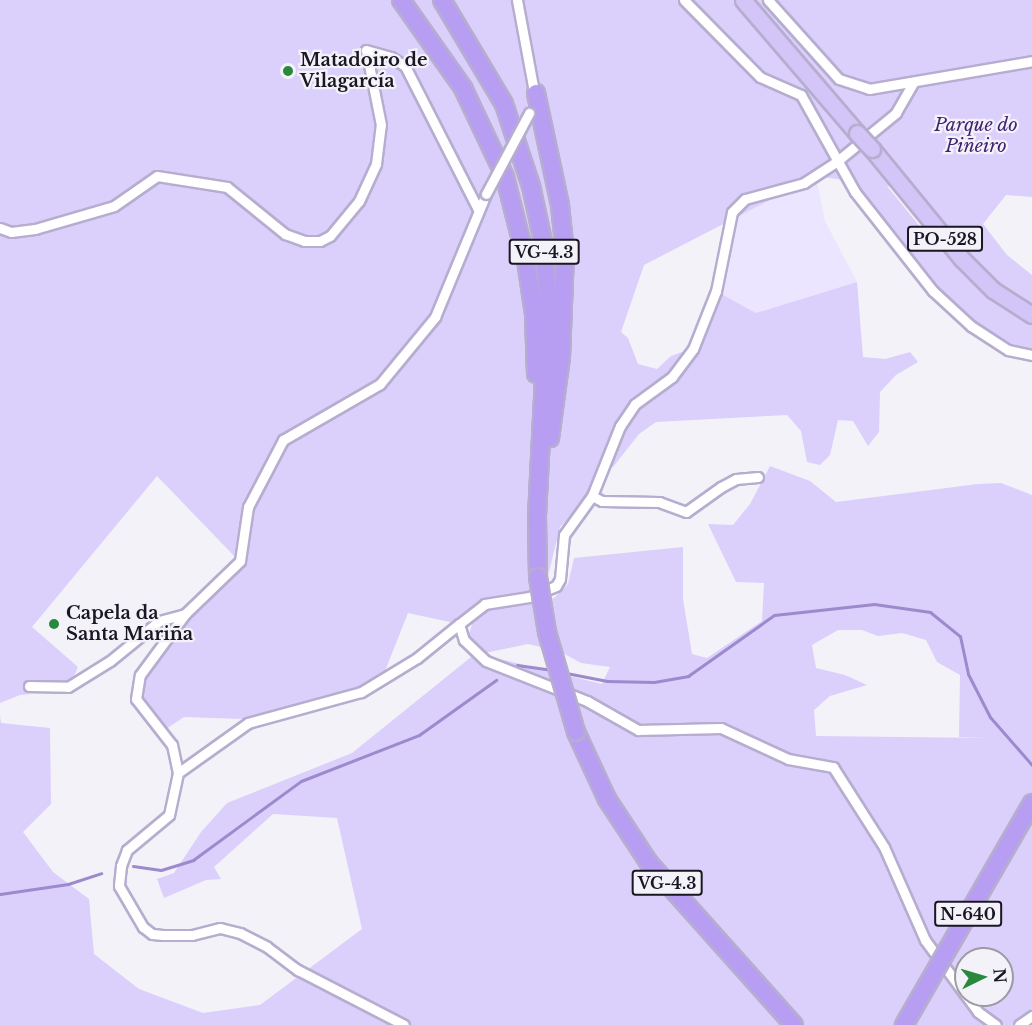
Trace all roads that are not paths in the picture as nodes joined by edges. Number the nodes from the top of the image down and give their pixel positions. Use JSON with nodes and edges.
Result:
{"nodes":[{"id":1,"x":401,"y":0,"type":"edge"},
{"id":2,"x":442,"y":0,"type":"edge"},
{"id":3,"x":517,"y":0,"type":"edge"},
{"id":4,"x":684,"y":0,"type":"edge"},
{"id":5,"x":743,"y":0,"type":"edge"},
{"id":6,"x":768,"y":0,"type":"edge"},
{"id":7,"x":1032,"y":61,"type":"edge"},
{"id":8,"x":913,"y":83,"type":"junction"},
{"id":9,"x":536,"y":93,"type":"junction"},
{"id":10,"x":836,"y":162,"type":"junction"},
{"id":11,"x":478,"y":209,"type":"junction"},
{"id":12,"x":0,"y":228,"type":"edge"},
{"id":13,"x":1032,"y":315,"type":"edge"},
{"id":14,"x":1032,"y":355,"type":"edge"},
{"id":15,"x":758,"y":477,"type":"dead end"},
{"id":16,"x":592,"y":496,"type":"junction"},
{"id":17,"x":537,"y":518,"type":"junction"},
{"id":18,"x":186,"y":614,"type":"junction"},
{"id":19,"x":459,"y":624,"type":"junction"},
{"id":20,"x":29,"y":686,"type":"dead end"},
{"id":21,"x":178,"y":773,"type":"junction"},
{"id":22,"x":1032,"y":803,"type":"edge"},
{"id":23,"x":1032,"y":1016,"type":"edge"},
{"id":24,"x":791,"y":1022,"type":"edge"},
{"id":25,"x":404,"y":1025,"type":"edge"},
{"id":26,"x":904,"y":1025,"type":"edge"},
{"id":27,"x":996,"y":1025,"type":"edge"},
{"id":28,"x":1019,"y":1025,"type":"edge"}],
"edges":[{"from":1,"to":17,"type":"highway"},
{"from":2,"to":17,"type":"highway","number":"VG-4.3"},
{"from":3,"to":9,"type":"street"},
{"from":4,"to":10,"type":"street"},
{"from":5,"to":13,"type":"main road","number":"PO-528","bridge":true},
{"from":6,"to":8,"type":"street"},
{"from":7,"to":8,"type":"street"},
{"from":8,"to":10,"type":"street"},
{"from":9,"to":11,"type":"street","bridge":true},
{"from":9,"to":17,"type":"highway"},
{"from":10,"to":14,"type":"street"},
{"from":10,"to":16,"type":"street"},
{"from":11,"to":12,"type":"street"},
{"from":11,"to":18,"type":"street"},
{"from":15,"to":16,"type":"street"},
{"from":16,"to":19,"type":"street"},
{"from":17,"to":24,"type":"highway","number":"VG-4.3","bridge":true},
{"from":18,"to":20,"type":"street"},
{"from":18,"to":21,"type":"street"},
{"from":19,"to":21,"type":"street"},
{"from":19,"to":27,"type":"street"},
{"from":21,"to":25,"type":"street"},
{"from":22,"to":26,"type":"highway","number":"N-640","bridge":true},
{"from":23,"to":28,"type":"street"}]}
